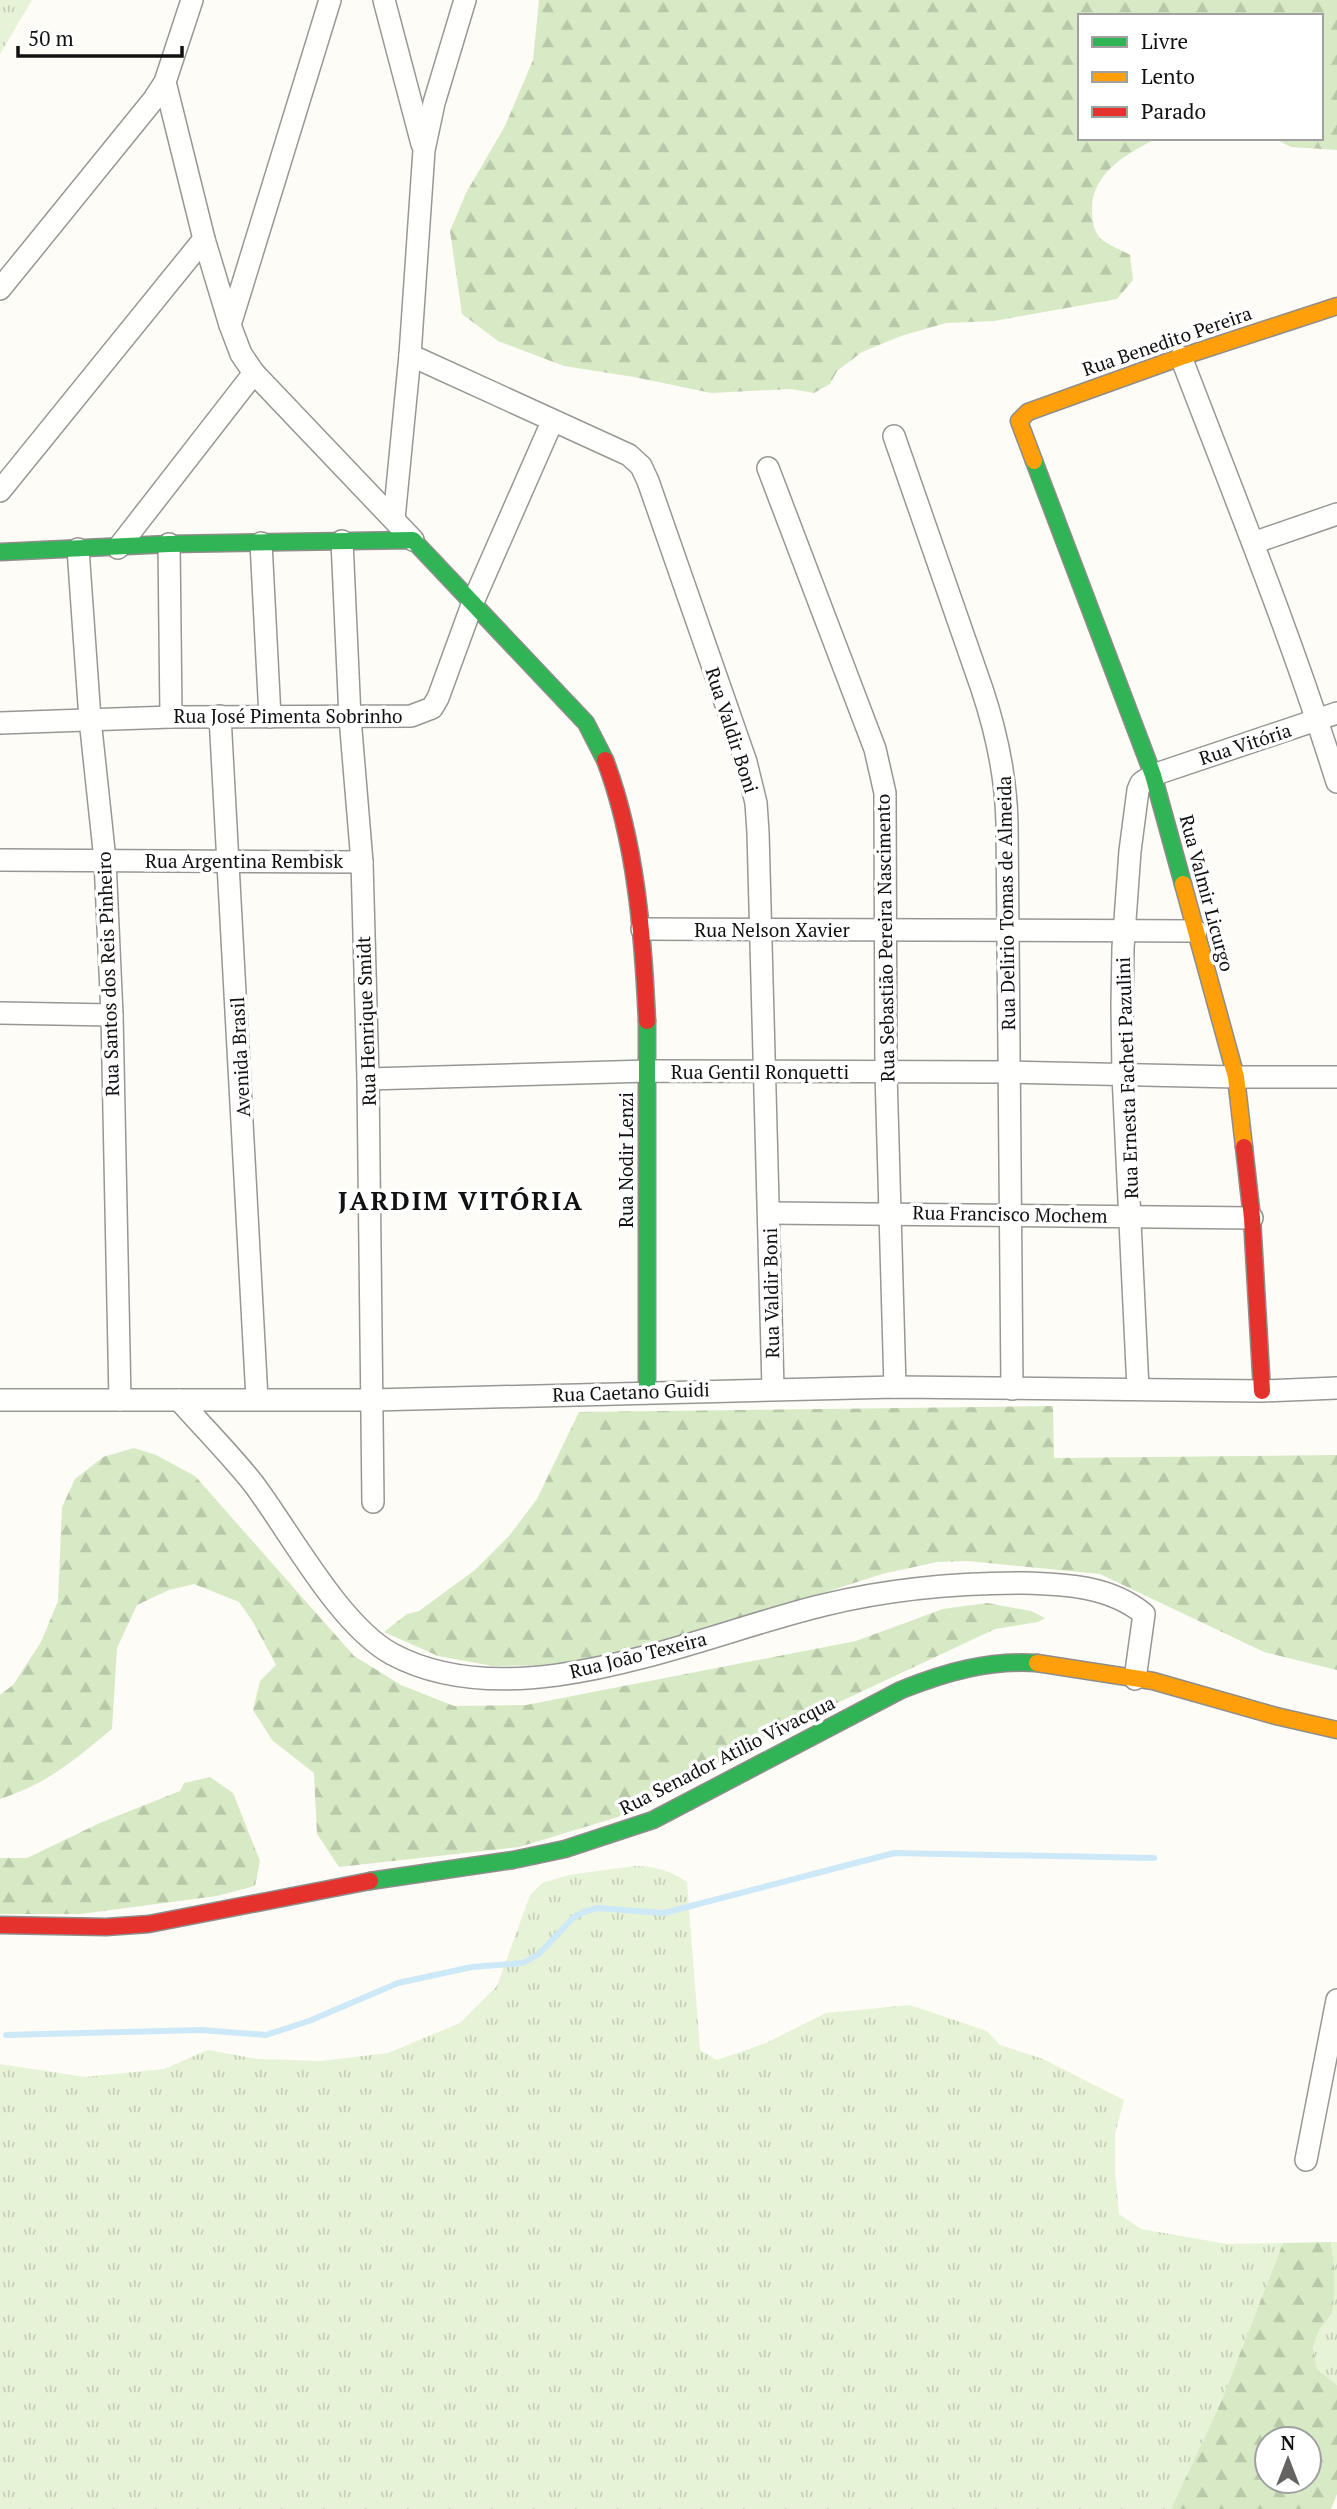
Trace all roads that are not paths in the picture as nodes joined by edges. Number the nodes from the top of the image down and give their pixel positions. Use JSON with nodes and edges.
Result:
{"nodes":[{"id":1,"x":192,"y":0,"type":"edge"},
{"id":2,"x":330,"y":0,"type":"edge"},
{"id":3,"x":384,"y":0,"type":"edge"},
{"id":4,"x":465,"y":0,"type":"edge"},
{"id":5,"x":164,"y":82,"type":"junction"},
{"id":6,"x":424,"y":150,"type":"junction"},
{"id":7,"x":204,"y":239,"type":"junction"},
{"id":8,"x":0,"y":289,"type":"edge"},
{"id":9,"x":1337,"y":306,"type":"edge"},
{"id":10,"x":230,"y":325,"type":"junction"},
{"id":11,"x":410,"y":355,"type":"junction"},
{"id":12,"x":1181,"y":357,"type":"junction"},
{"id":13,"x":254,"y":373,"type":"junction"},
{"id":14,"x":552,"y":422,"type":"junction"},
{"id":15,"x":1021,"y":427,"type":"joint"},
{"id":16,"x":894,"y":436,"type":"dead end"},
{"id":17,"x":768,"y":468,"type":"dead end"},
{"id":18,"x":0,"y":491,"type":"edge"},
{"id":19,"x":1337,"y":514,"type":"edge"},
{"id":20,"x":394,"y":519,"type":"junction"},
{"id":21,"x":413,"y":540,"type":"junction"},
{"id":22,"x":342,"y":541,"type":"junction"},
{"id":23,"x":261,"y":542,"type":"junction"},
{"id":24,"x":1253,"y":543,"type":"junction"},
{"id":25,"x":169,"y":544,"type":"junction"},
{"id":26,"x":118,"y":548,"type":"junction"},
{"id":27,"x":78,"y":549,"type":"junction"},
{"id":28,"x":0,"y":552,"type":"edge"},
{"id":29,"x":473,"y":602,"type":"junction"},
{"id":30,"x":220,"y":716,"type":"junction"},
{"id":31,"x":1327,"y":716,"type":"edge"},
{"id":32,"x":171,"y":717,"type":"junction"},
{"id":33,"x":271,"y":717,"type":"junction"},
{"id":34,"x":350,"y":718,"type":"junction"},
{"id":35,"x":90,"y":719,"type":"junction"},
{"id":36,"x":0,"y":723,"type":"edge"},
{"id":37,"x":1153,"y":775,"type":"junction"},
{"id":38,"x":1337,"y":782,"type":"edge"},
{"id":39,"x":104,"y":859,"type":"junction"},
{"id":40,"x":0,"y":860,"type":"edge"},
{"id":41,"x":229,"y":862,"type":"junction"},
{"id":42,"x":362,"y":862,"type":"junction"},
{"id":43,"x":642,"y":929,"type":"junction"},
{"id":44,"x":761,"y":929,"type":"junction"},
{"id":45,"x":885,"y":930,"type":"junction"},
{"id":46,"x":1008,"y":930,"type":"junction"},
{"id":47,"x":1196,"y":931,"type":"junction"},
{"id":48,"x":1124,"y":932,"type":"junction"},
{"id":49,"x":0,"y":1013,"type":"edge"},
{"id":50,"x":113,"y":1016,"type":"junction"},
{"id":51,"x":648,"y":1071,"type":"junction"},
{"id":52,"x":1009,"y":1072,"type":"junction"},
{"id":53,"x":765,"y":1073,"type":"junction"},
{"id":54,"x":886,"y":1073,"type":"junction"},
{"id":55,"x":1123,"y":1074,"type":"junction"},
{"id":56,"x":1236,"y":1077,"type":"junction"},
{"id":57,"x":1337,"y":1077,"type":"edge"},
{"id":58,"x":368,"y":1079,"type":"junction"},
{"id":59,"x":769,"y":1213,"type":"junction"},
{"id":60,"x":889,"y":1213,"type":"junction"},
{"id":61,"x":1010,"y":1214,"type":"junction"},
{"id":62,"x":1131,"y":1216,"type":"junction"},
{"id":63,"x":1252,"y":1218,"type":"junction"},
{"id":64,"x":895,"y":1387,"type":"junction"},
{"id":65,"x":773,"y":1388,"type":"junction"},
{"id":66,"x":1337,"y":1388,"type":"edge"},
{"id":67,"x":1012,"y":1389,"type":"junction"},
{"id":68,"x":1138,"y":1389,"type":"junction"},
{"id":69,"x":1262,"y":1391,"type":"junction"},
{"id":70,"x":646,"y":1392,"type":"junction"},
{"id":71,"x":179,"y":1399,"type":"junction"},
{"id":72,"x":257,"y":1399,"type":"junction"},
{"id":73,"x":373,"y":1399,"type":"junction"},
{"id":74,"x":0,"y":1400,"type":"edge"},
{"id":75,"x":120,"y":1400,"type":"junction"},
{"id":76,"x":373,"y":1502,"type":"dead end"},
{"id":77,"x":1135,"y":1679,"type":"junction"},
{"id":78,"x":1337,"y":1730,"type":"edge"},
{"id":79,"x":0,"y":1925,"type":"edge"},
{"id":80,"x":1337,"y":2000,"type":"edge"},
{"id":81,"x":1306,"y":2160,"type":"dead end"}],
"edges":[{"from":1,"to":5,"type":"street"},
{"from":2,"to":10,"type":"street"},
{"from":3,"to":6,"type":"street"},
{"from":4,"to":6,"type":"street"},
{"from":5,"to":7,"type":"street"},
{"from":5,"to":8,"type":"street"},
{"from":6,"to":11,"type":"street"},
{"from":7,"to":10,"type":"street"},
{"from":7,"to":18,"type":"street"},
{"from":9,"to":12,"type":"street","name":"Rua Benedito Pereira"},
{"from":10,"to":13,"type":"street"},
{"from":11,"to":14,"type":"street","name":"Rua Valdir Boni"},
{"from":11,"to":20,"type":"street"},
{"from":12,"to":15,"type":"street","name":"Rua Benedito Pereira"},
{"from":12,"to":24,"type":"street"},
{"from":13,"to":20,"type":"street"},
{"from":13,"to":26,"type":"street"},
{"from":14,"to":29,"type":"street","name":"Rua José Pimenta Sobrinho"},
{"from":14,"to":44,"type":"street","name":"Rua Valdir Boni"},
{"from":15,"to":37,"type":"street","name":"Rua Valmir Licurgo"},
{"from":16,"to":46,"type":"street","name":"Rua Delirio Tomas de Almeida"},
{"from":17,"to":45,"type":"street","name":"Rua Sebastião Pereira Nascimento"},
{"from":19,"to":24,"type":"street"},
{"from":20,"to":21,"type":"street"},
{"from":21,"to":22,"type":"street"},
{"from":21,"to":29,"type":"street","name":"Rua Nodir Lenzi"},
{"from":22,"to":23,"type":"street"},
{"from":22,"to":34,"type":"street","name":"Rua Henrique Smidt"},
{"from":23,"to":25,"type":"street"},
{"from":23,"to":33,"type":"street"},
{"from":24,"to":31,"type":"street"},
{"from":25,"to":26,"type":"street"},
{"from":25,"to":32,"type":"street"},
{"from":26,"to":27,"type":"street"},
{"from":27,"to":28,"type":"street"},
{"from":27,"to":35,"type":"street","name":"Rua Santos dos Reis Pinheiro"},
{"from":29,"to":34,"type":"street","name":"Rua José Pimenta Sobrinho"},
{"from":29,"to":43,"type":"street","name":"Rua Nodir Lenzi"},
{"from":30,"to":32,"type":"street","name":"Rua José Pimenta Sobrinho"},
{"from":30,"to":33,"type":"street","name":"Rua José Pimenta Sobrinho"},
{"from":30,"to":41,"type":"street","name":"Avenida Brasil"},
{"from":31,"to":37,"type":"street","name":"Rua Vitória"},
{"from":31,"to":38,"type":"street"},
{"from":32,"to":35,"type":"street","name":"Rua José Pimenta Sobrinho"},
{"from":33,"to":34,"type":"street","name":"Rua José Pimenta Sobrinho"},
{"from":34,"to":42,"type":"street","name":"Rua Henrique Smidt"},
{"from":35,"to":36,"type":"street","name":"Rua José Pimenta Sobrinho"},
{"from":35,"to":39,"type":"street","name":"Rua Santos dos Reis Pinheiro"},
{"from":37,"to":47,"type":"street","name":"Rua Valmir Licurgo"},
{"from":37,"to":48,"type":"street","name":"Rua Ernesta Facheti Pazulini"},
{"from":39,"to":40,"type":"street","name":"Rua Argentina Rembisk"},
{"from":39,"to":41,"type":"street","name":"Rua Argentina Rembisk"},
{"from":39,"to":50,"type":"street","name":"Rua Santos dos Reis Pinheiro"},
{"from":41,"to":42,"type":"street","name":"Rua Argentina Rembisk"},
{"from":41,"to":72,"type":"street","name":"Avenida Brasil"},
{"from":42,"to":58,"type":"street","name":"Rua Henrique Smidt"},
{"from":43,"to":44,"type":"street","name":"Rua Nelson Xavier"},
{"from":43,"to":51,"type":"street","name":"Rua Nodir Lenzi"},
{"from":44,"to":45,"type":"street","name":"Rua Nelson Xavier"},
{"from":44,"to":53,"type":"street","name":"Rua Valdir Boni"},
{"from":45,"to":46,"type":"street","name":"Rua Nelson Xavier"},
{"from":45,"to":54,"type":"street","name":"Rua Sebastião Pereira Nascimento"},
{"from":46,"to":48,"type":"street","name":"Rua Nelson Xavier"},
{"from":46,"to":52,"type":"street","name":"Rua Delirio Tomas de Almeida"},
{"from":47,"to":48,"type":"street","name":"Rua Nelson Xavier"},
{"from":47,"to":56,"type":"street","name":"Rua Valmir Licurgo"},
{"from":48,"to":55,"type":"street","name":"Rua Ernesta Facheti Pazulini"},
{"from":49,"to":50,"type":"street"},
{"from":50,"to":75,"type":"street","name":"Rua Santos dos Reis Pinheiro"},
{"from":51,"to":53,"type":"street","name":"Rua Gentil Ronquetti"},
{"from":51,"to":58,"type":"street","name":"Rua Gentil Ronquetti"},
{"from":51,"to":70,"type":"street","name":"Rua Nodir Lenzi"},
{"from":52,"to":54,"type":"street","name":"Rua Gentil Ronquetti"},
{"from":52,"to":55,"type":"street","name":"Rua Gentil Ronquetti"},
{"from":52,"to":61,"type":"street","name":"Rua Delirio Tomas de Almeida"},
{"from":53,"to":54,"type":"street","name":"Rua Gentil Ronquetti"},
{"from":53,"to":59,"type":"street","name":"Rua Valdir Boni"},
{"from":54,"to":60,"type":"street","name":"Rua Sebastião Pereira Nascimento"},
{"from":55,"to":56,"type":"street","name":"Rua Gentil Ronquetti"},
{"from":55,"to":62,"type":"street","name":"Rua Ernesta Facheti Pazulini"},
{"from":56,"to":57,"type":"street","name":"Rua Gentil Ronquetti"},
{"from":56,"to":63,"type":"street","name":"Rua Valmir Licurgo"},
{"from":58,"to":73,"type":"street","name":"Rua Henrique Smidt"},
{"from":59,"to":60,"type":"street","name":"Rua Francisco Mochem"},
{"from":59,"to":65,"type":"street","name":"Rua Valdir Boni"},
{"from":60,"to":61,"type":"street","name":"Rua Francisco Mochem"},
{"from":60,"to":64,"type":"street","name":"Rua Sebastião Pereira Nascimento"},
{"from":61,"to":62,"type":"street","name":"Rua Francisco Mochem"},
{"from":61,"to":67,"type":"street","name":"Rua Delirio Tomas de Almeida"},
{"from":62,"to":63,"type":"street","name":"Rua Francisco Mochem"},
{"from":62,"to":68,"type":"street","name":"Rua Ernesta Facheti Pazulini"},
{"from":63,"to":69,"type":"street","name":"Rua Valmir Licurgo"},
{"from":64,"to":65,"type":"street","name":"Rua Caetano Guidi"},
{"from":64,"to":67,"type":"street","name":"Rua Caetano Guidi"},
{"from":65,"to":70,"type":"street","name":"Rua Caetano Guidi"},
{"from":66,"to":69,"type":"street","name":"Rua Caetano Guidi"},
{"from":67,"to":68,"type":"street","name":"Rua Caetano Guidi"},
{"from":68,"to":69,"type":"street","name":"Rua Caetano Guidi"},
{"from":70,"to":73,"type":"street","name":"Rua Caetano Guidi"},
{"from":71,"to":72,"type":"street","name":"Rua Caetano Guidi"},
{"from":71,"to":75,"type":"street","name":"Rua Caetano Guidi"},
{"from":71,"to":77,"type":"street","name":"Rua João Texeira"},
{"from":72,"to":73,"type":"street","name":"Rua Caetano Guidi"},
{"from":73,"to":76,"type":"street","name":"Rua Henrique Smidt"},
{"from":74,"to":75,"type":"street","name":"Rua Caetano Guidi"},
{"from":77,"to":78,"type":"street","name":"Rua Senador Atilio Vivacqua"},
{"from":77,"to":79,"type":"street","name":"Rua Senador Atilio Vivacqua"},
{"from":80,"to":81,"type":"street"}]}
